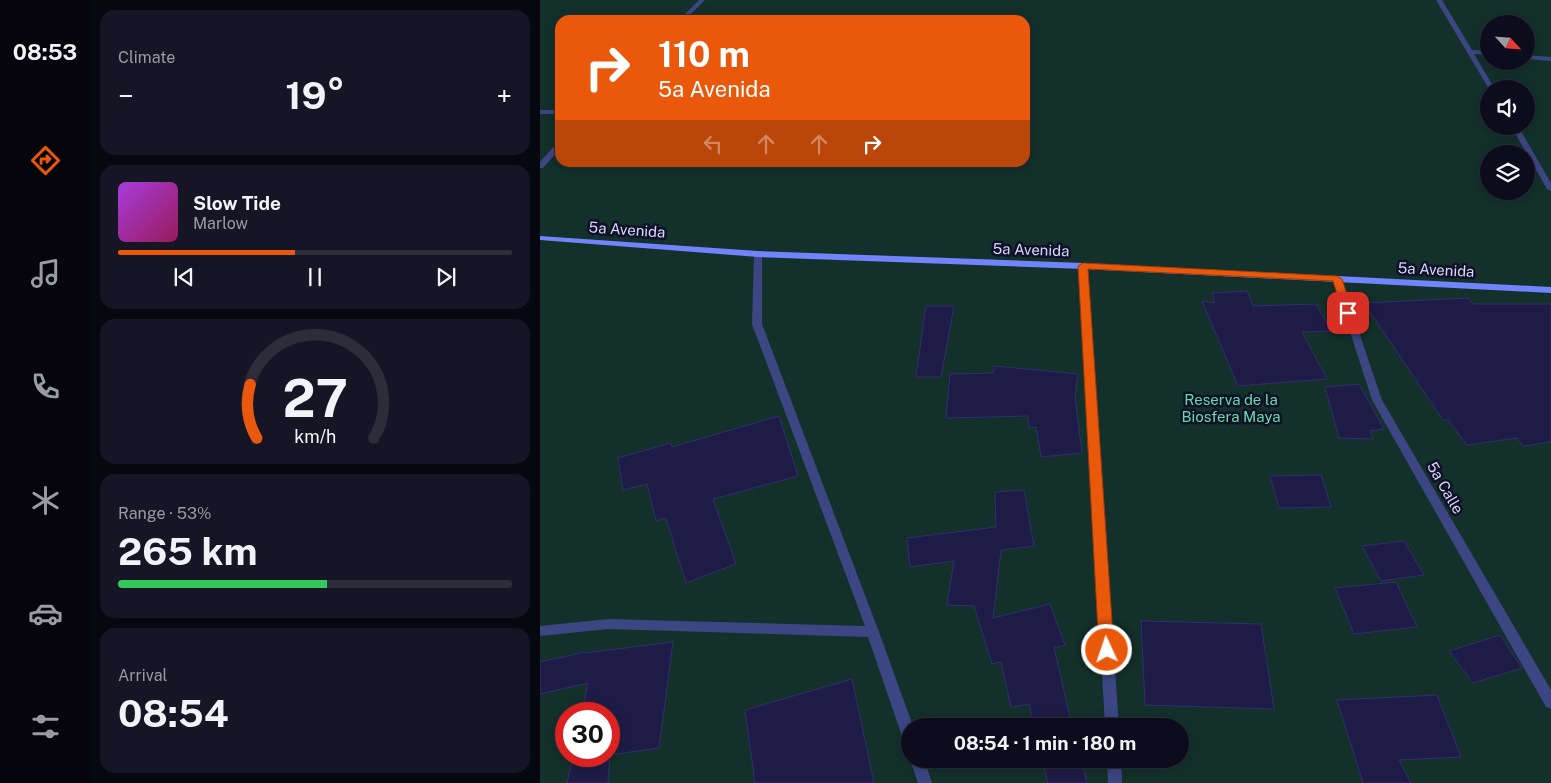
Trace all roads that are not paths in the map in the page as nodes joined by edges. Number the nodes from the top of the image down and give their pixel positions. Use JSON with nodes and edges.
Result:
{"nodes":[{"id":1,"x":702,"y":0,"type":"edge"},
{"id":2,"x":1439,"y":0,"type":"edge"},
{"id":3,"x":687,"y":15,"type":"edge"},
{"id":4,"x":1469,"y":52,"type":"junction"},
{"id":5,"x":1480,"y":53,"type":"edge"},
{"id":6,"x":1535,"y":58,"type":"edge"},
{"id":7,"x":1551,"y":59,"type":"edge"},
{"id":8,"x":1486,"y":80,"type":"edge"},
{"id":9,"x":540,"y":112,"type":"edge"},
{"id":10,"x":555,"y":112,"type":"edge"},
{"id":11,"x":1519,"y":135,"type":"edge"},
{"id":12,"x":555,"y":150,"type":"edge"},
{"id":13,"x":540,"y":166,"type":"edge"},
{"id":14,"x":1551,"y":189,"type":"edge"},
{"id":15,"x":540,"y":238,"type":"edge"},
{"id":16,"x":758,"y":254,"type":"junction"},
{"id":17,"x":1083,"y":266,"type":"junction"},
{"id":18,"x":1337,"y":279,"type":"junction"},
{"id":19,"x":1551,"y":290,"type":"edge"},
{"id":20,"x":540,"y":631,"type":"edge"},
{"id":21,"x":873,"y":632,"type":"junction"},
{"id":22,"x":1551,"y":703,"type":"edge"},
{"id":23,"x":903,"y":718,"type":"edge"},
{"id":24,"x":1111,"y":718,"type":"edge"},
{"id":25,"x":920,"y":768,"type":"edge"},
{"id":26,"x":1114,"y":768,"type":"edge"},
{"id":27,"x":925,"y":783,"type":"edge"},
{"id":28,"x":1115,"y":783,"type":"edge"}],
"edges":[{"from":1,"to":3,"type":"street"},
{"from":2,"to":4,"type":"street"},
{"from":4,"to":5,"type":"street"},
{"from":4,"to":8,"type":"street"},
{"from":6,"to":7,"type":"street"},
{"from":9,"to":10,"type":"street"},
{"from":11,"to":14,"type":"street"},
{"from":12,"to":13,"type":"street"},
{"from":15,"to":16,"type":"street","name":"5a Avenida"},
{"from":16,"to":17,"type":"street","name":"5a Avenida"},
{"from":16,"to":21,"type":"street"},
{"from":17,"to":18,"type":"street","name":"5a Avenida"},
{"from":17,"to":24,"type":"street"},
{"from":18,"to":19,"type":"street","name":"5a Avenida"},
{"from":18,"to":22,"type":"street","name":"5a Calle"},
{"from":20,"to":21,"type":"street"},
{"from":21,"to":23,"type":"street"},
{"from":25,"to":27,"type":"street"},
{"from":26,"to":28,"type":"street"}]}
